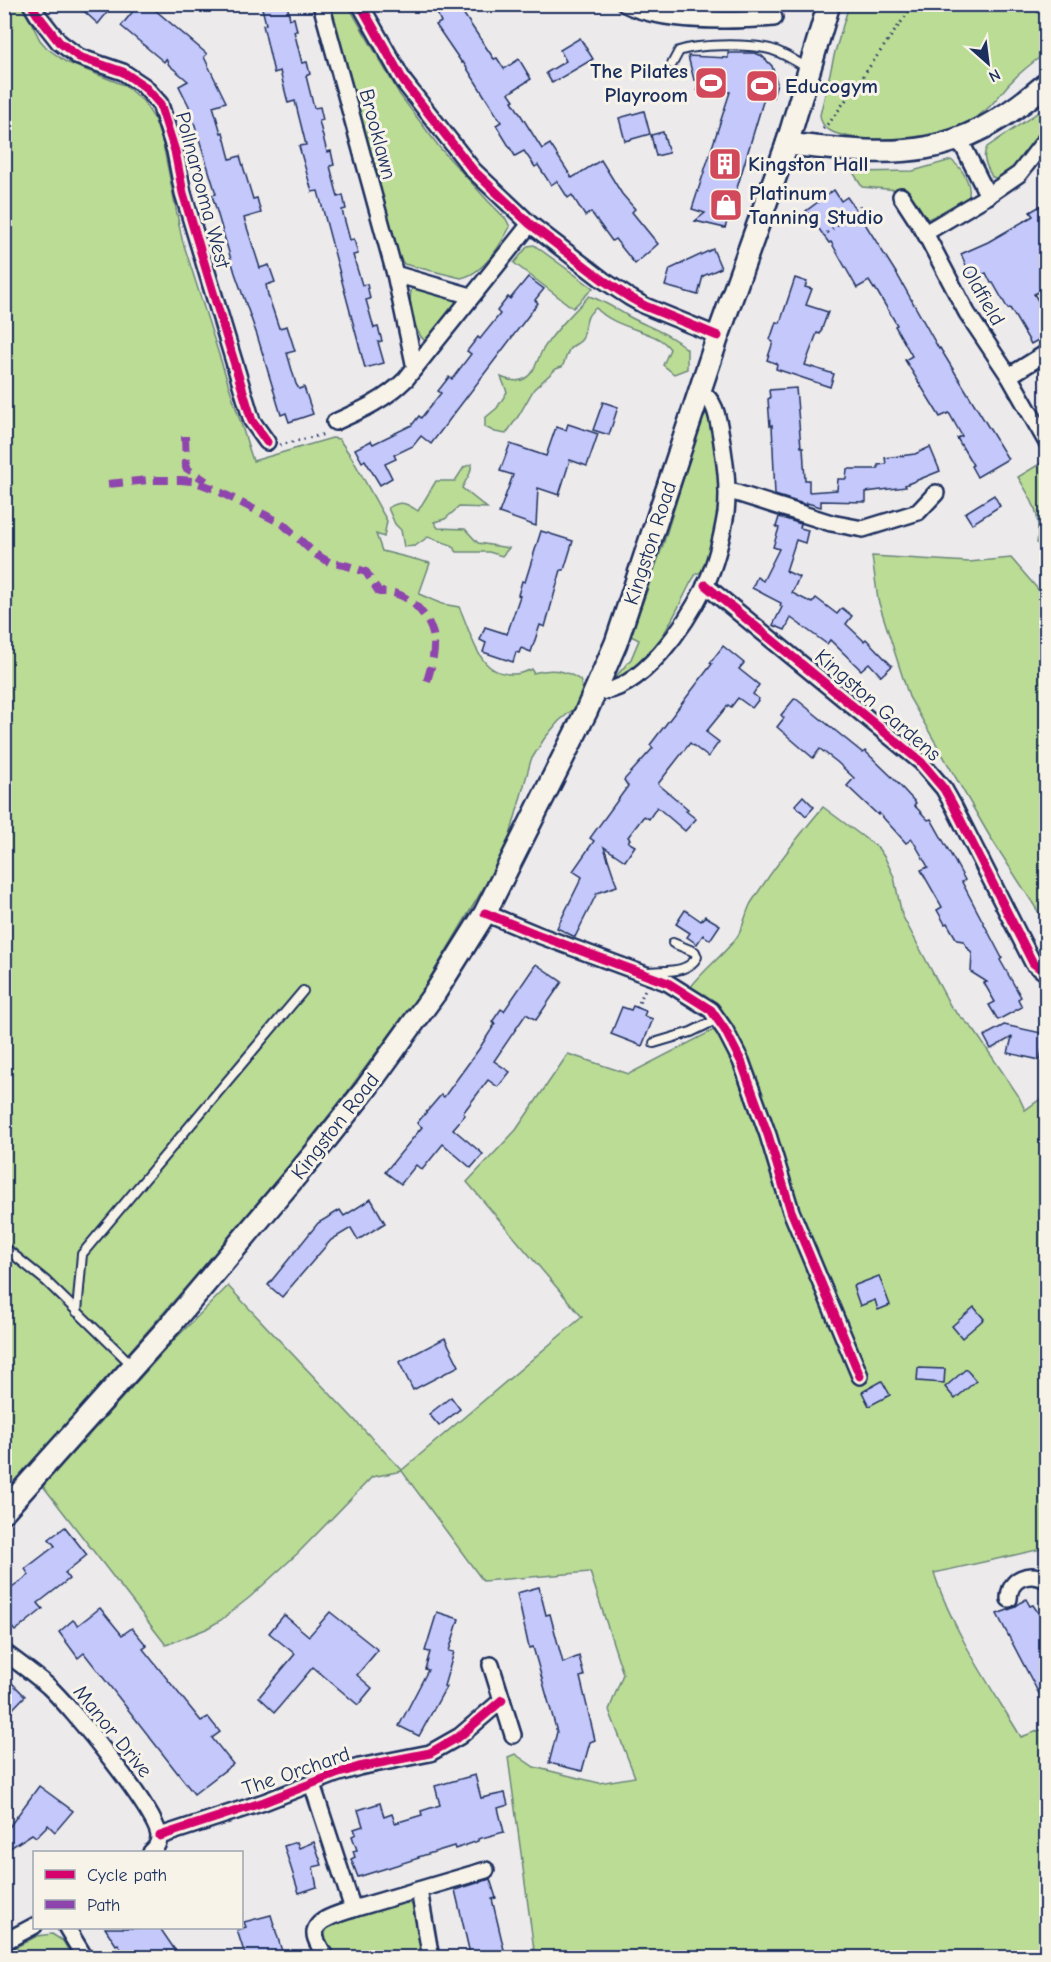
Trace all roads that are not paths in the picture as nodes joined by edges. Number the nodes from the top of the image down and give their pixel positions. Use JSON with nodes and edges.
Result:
{"nodes":[{"id":1,"x":31,"y":4,"type":"edge"},
{"id":2,"x":321,"y":4,"type":"edge"},
{"id":3,"x":360,"y":4,"type":"edge"},
{"id":4,"x":625,"y":4,"type":"edge"},
{"id":5,"x":829,"y":4,"type":"edge"},
{"id":6,"x":774,"y":18,"type":"dead end"},
{"id":7,"x":672,"y":64,"type":"dead end"},
{"id":8,"x":809,"y":69,"type":"junction"},
{"id":9,"x":1047,"y":84,"type":"edge"},
{"id":10,"x":1047,"y":139,"type":"edge"},
{"id":11,"x":960,"y":140,"type":"junction"},
{"id":12,"x":787,"y":144,"type":"junction"},
{"id":13,"x":901,"y":196,"type":"dead end"},
{"id":14,"x":988,"y":196,"type":"junction"},
{"id":15,"x":530,"y":224,"type":"junction"},
{"id":16,"x":925,"y":233,"type":"junction"},
{"id":17,"x":395,"y":274,"type":"junction"},
{"id":18,"x":471,"y":296,"type":"junction"},
{"id":19,"x":718,"y":336,"type":"junction"},
{"id":20,"x":1047,"y":353,"type":"edge"},
{"id":21,"x":415,"y":368,"type":"junction"},
{"id":22,"x":1009,"y":376,"type":"junction"},
{"id":23,"x":700,"y":392,"type":"junction"},
{"id":24,"x":335,"y":422,"type":"road end"},
{"id":25,"x":1047,"y":441,"type":"edge"},
{"id":26,"x":267,"y":442,"type":"road end"},
{"id":27,"x":727,"y":490,"type":"junction"},
{"id":28,"x":936,"y":493,"type":"dead end"},
{"id":29,"x":705,"y":585,"type":"junction"},
{"id":30,"x":595,"y":692,"type":"junction"},
{"id":31,"x":485,"y":913,"type":"junction"},
{"id":32,"x":673,"y":943,"type":"dead end"},
{"id":33,"x":1047,"y":973,"type":"edge"},
{"id":34,"x":645,"y":975,"type":"junction"},
{"id":35,"x":303,"y":991,"type":"dead end"},
{"id":36,"x":718,"y":1019,"type":"junction"},
{"id":37,"x":654,"y":1043,"type":"dead end"},
{"id":38,"x":4,"y":1247,"type":"edge"},
{"id":39,"x":77,"y":1312,"type":"junction"},
{"id":40,"x":133,"y":1366,"type":"junction"},
{"id":41,"x":860,"y":1376,"type":"dead end"},
{"id":42,"x":4,"y":1511,"type":"edge"},
{"id":43,"x":1047,"y":1580,"type":"edge"},
{"id":44,"x":1009,"y":1599,"type":"dead end"},
{"id":45,"x":4,"y":1652,"type":"edge"},
{"id":46,"x":491,"y":1665,"type":"dead end"},
{"id":47,"x":502,"y":1700,"type":"junction"},
{"id":48,"x":513,"y":1735,"type":"dead end"},
{"id":49,"x":312,"y":1784,"type":"junction"},
{"id":50,"x":160,"y":1836,"type":"junction"},
{"id":51,"x":152,"y":1851,"type":"edge"},
{"id":52,"x":486,"y":1870,"type":"dead end"},
{"id":53,"x":419,"y":1890,"type":"junction"},
{"id":54,"x":353,"y":1909,"type":"junction"},
{"id":55,"x":33,"y":1927,"type":"edge"},
{"id":56,"x":68,"y":1929,"type":"edge"},
{"id":57,"x":4,"y":1942,"type":"edge"},
{"id":58,"x":85,"y":1958,"type":"edge"},
{"id":59,"x":326,"y":1958,"type":"edge"},
{"id":60,"x":431,"y":1958,"type":"edge"}],
"edges":[{"from":1,"to":26,"type":"street","name":"Pollnarooma West"},
{"from":2,"to":17,"type":"street","name":"Brooklawn"},
{"from":3,"to":15,"type":"street"},
{"from":4,"to":6,"type":"street"},
{"from":5,"to":8,"type":"main road","name":"Kingston Road"},
{"from":7,"to":8,"type":"lane"},
{"from":8,"to":12,"type":"main road","name":"Kingston Road"},
{"from":9,"to":11,"type":"main road"},
{"from":10,"to":14,"type":"street"},
{"from":11,"to":12,"type":"main road"},
{"from":11,"to":14,"type":"street"},
{"from":12,"to":19,"type":"main road","name":"Kingston Road"},
{"from":13,"to":16,"type":"street","name":"Oldfield"},
{"from":14,"to":16,"type":"street"},
{"from":15,"to":18,"type":"street"},
{"from":15,"to":19,"type":"street"},
{"from":16,"to":22,"type":"street","name":"Oldfield"},
{"from":17,"to":18,"type":"street"},
{"from":17,"to":21,"type":"street","name":"Brooklawn"},
{"from":18,"to":21,"type":"street"},
{"from":19,"to":23,"type":"main road","name":"Kingston Road"},
{"from":20,"to":22,"type":"street"},
{"from":21,"to":24,"type":"street"},
{"from":22,"to":25,"type":"street","name":"Oldfield"},
{"from":23,"to":27,"type":"street"},
{"from":23,"to":30,"type":"main road","name":"Kingston Road"},
{"from":27,"to":28,"type":"street"},
{"from":27,"to":29,"type":"street"},
{"from":29,"to":30,"type":"street"},
{"from":29,"to":33,"type":"street","name":"Kingston Gardens"},
{"from":30,"to":31,"type":"main road","name":"Kingston Road"},
{"from":31,"to":34,"type":"street"},
{"from":31,"to":40,"type":"main road","name":"Kingston Road"},
{"from":32,"to":34,"type":"lane"},
{"from":34,"to":36,"type":"street"},
{"from":35,"to":39,"type":"lane"},
{"from":36,"to":37,"type":"lane"},
{"from":36,"to":41,"type":"street"},
{"from":38,"to":39,"type":"lane"},
{"from":39,"to":40,"type":"lane"},
{"from":40,"to":42,"type":"main road","name":"Kingston Road"},
{"from":43,"to":44,"type":"street"},
{"from":45,"to":50,"type":"street","name":"Manor Drive"},
{"from":46,"to":47,"type":"street"},
{"from":47,"to":48,"type":"street"},
{"from":47,"to":49,"type":"street","name":"The Orchard"},
{"from":49,"to":50,"type":"street","name":"The Orchard"},
{"from":49,"to":54,"type":"street","name":"The Orchard"},
{"from":50,"to":51,"type":"street"},
{"from":52,"to":53,"type":"street"},
{"from":53,"to":54,"type":"street"},
{"from":53,"to":60,"type":"street"},
{"from":54,"to":59,"type":"street"},
{"from":55,"to":57,"type":"street"},
{"from":56,"to":58,"type":"street"}]}
